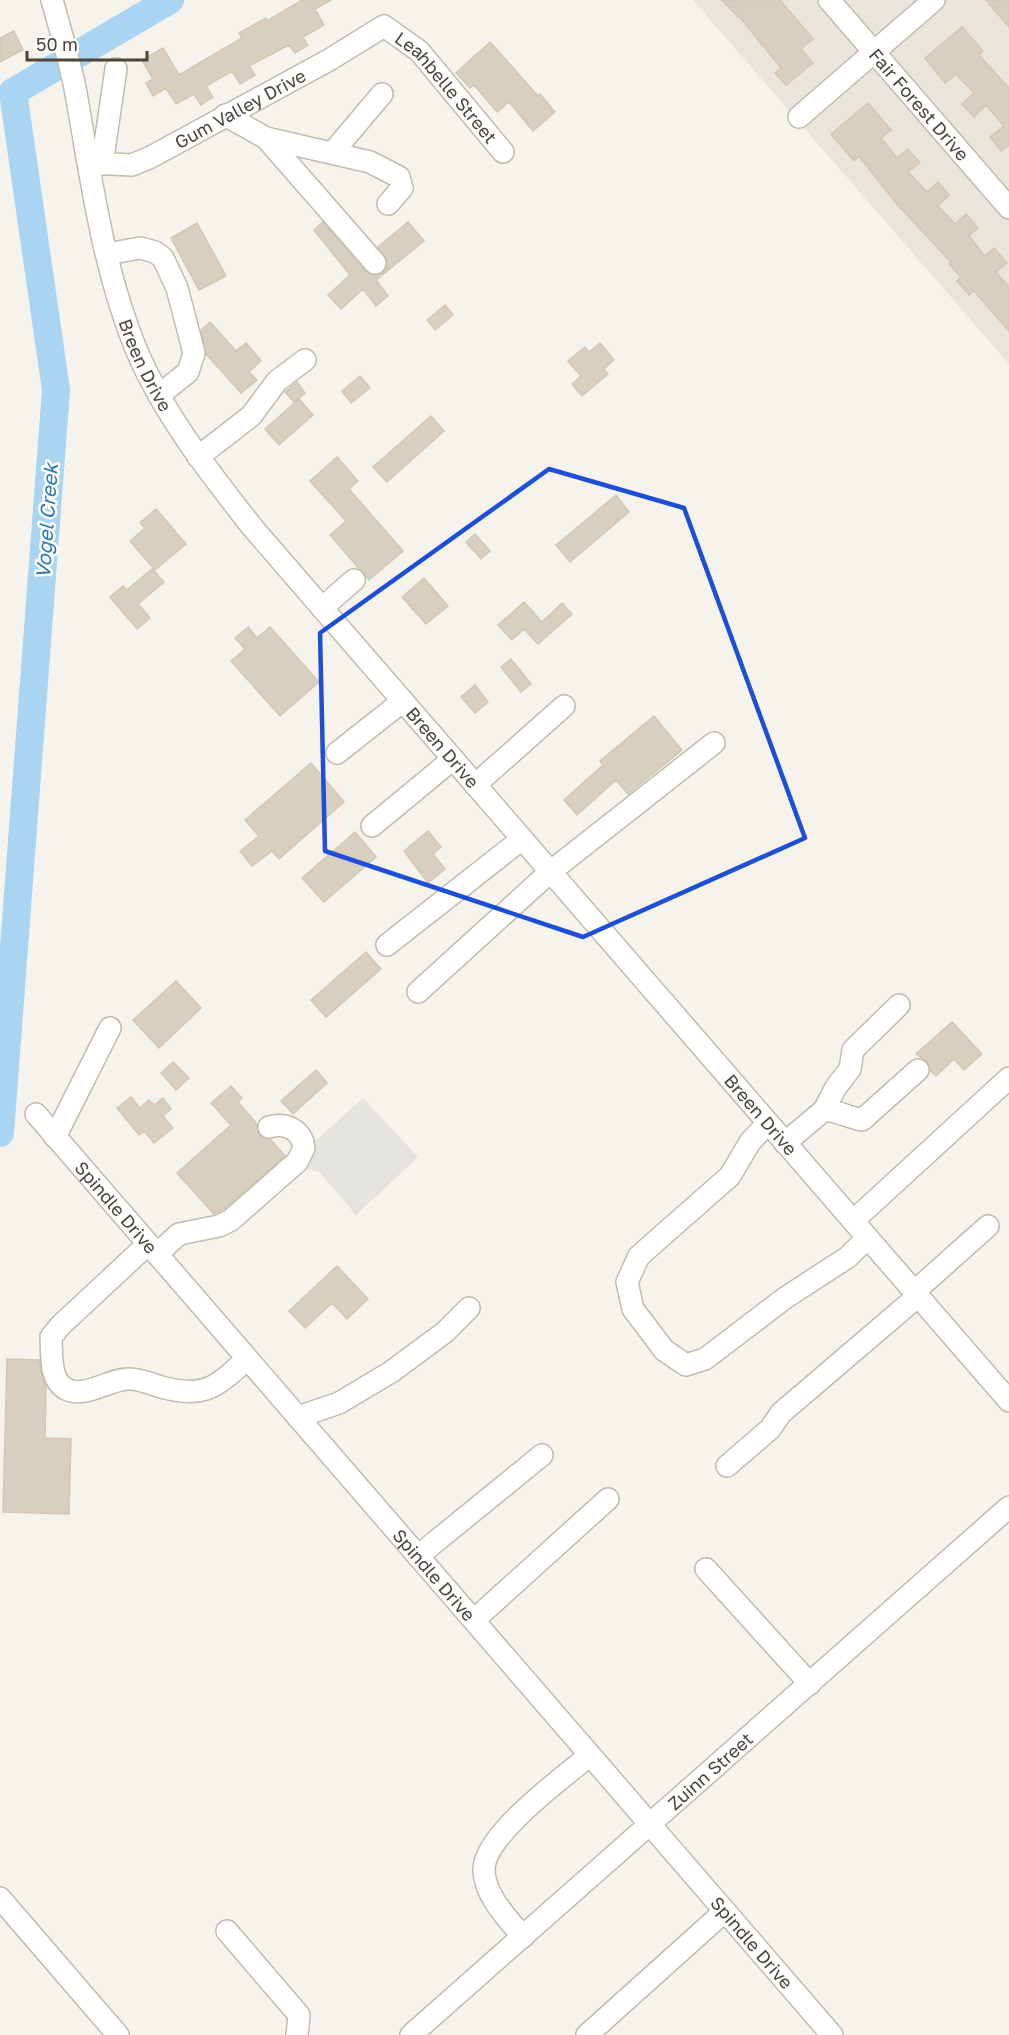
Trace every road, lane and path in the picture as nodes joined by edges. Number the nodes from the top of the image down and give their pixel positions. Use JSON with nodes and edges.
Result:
{"nodes":[{"id":1,"x":52,"y":0,"type":"edge"},
{"id":2,"x":829,"y":0,"type":"edge"},
{"id":3,"x":934,"y":0,"type":"edge"},
{"id":4,"x":384,"y":26,"type":"joint"},
{"id":5,"x":874,"y":52,"type":"junction"},
{"id":6,"x":116,"y":69,"type":"dead end"},
{"id":7,"x":382,"y":94,"type":"dead end"},
{"id":8,"x":225,"y":115,"type":"junction"},
{"id":9,"x":799,"y":117,"type":"dead end"},
{"id":10,"x":266,"y":138,"type":"junction"},
{"id":11,"x":333,"y":152,"type":"junction"},
{"id":12,"x":503,"y":152,"type":"dead end"},
{"id":13,"x":95,"y":164,"type":"junction"},
{"id":14,"x":388,"y":204,"type":"dead end"},
{"id":15,"x":1009,"y":208,"type":"edge"},
{"id":16,"x":107,"y":254,"type":"junction"},
{"id":17,"x":375,"y":263,"type":"dead end"},
{"id":18,"x":304,"y":360,"type":"dead end"},
{"id":19,"x":159,"y":396,"type":"junction"},
{"id":20,"x":198,"y":457,"type":"junction"},
{"id":21,"x":354,"y":580,"type":"dead end"},
{"id":22,"x":322,"y":608,"type":"junction"},
{"id":23,"x":403,"y":701,"type":"junction"},
{"id":24,"x":564,"y":706,"type":"dead end"},
{"id":25,"x":714,"y":743,"type":"dead end"},
{"id":26,"x":337,"y":753,"type":"dead end"},
{"id":27,"x":453,"y":759,"type":"junction"},
{"id":28,"x":475,"y":785,"type":"junction"},
{"id":29,"x":372,"y":826,"type":"dead end"},
{"id":30,"x":522,"y":839,"type":"junction"},
{"id":31,"x":550,"y":872,"type":"junction"},
{"id":32,"x":387,"y":945,"type":"dead end"},
{"id":33,"x":418,"y":992,"type":"dead end"},
{"id":34,"x":900,"y":1005,"type":"dead end"},
{"id":35,"x":110,"y":1028,"type":"dead end"},
{"id":36,"x":918,"y":1070,"type":"dead end"},
{"id":37,"x":1009,"y":1078,"type":"edge"},
{"id":38,"x":824,"y":1110,"type":"junction"},
{"id":39,"x":36,"y":1114,"type":"dead end"},
{"id":40,"x":768,"y":1123,"type":"junction"},
{"id":41,"x":269,"y":1127,"type":"dead end"},
{"id":42,"x":56,"y":1137,"type":"junction"},
{"id":43,"x":785,"y":1143,"type":"junction"},
{"id":44,"x":853,"y":1221,"type":"junction"},
{"id":45,"x":988,"y":1227,"type":"dead end"},
{"id":46,"x":867,"y":1238,"type":"junction"},
{"id":47,"x":152,"y":1249,"type":"junction"},
{"id":48,"x":916,"y":1294,"type":"junction"},
{"id":49,"x":469,"y":1308,"type":"dead end"},
{"id":50,"x":247,"y":1359,"type":"junction"},
{"id":51,"x":1009,"y":1401,"type":"edge"},
{"id":52,"x":298,"y":1417,"type":"junction"},
{"id":53,"x":542,"y":1455,"type":"dead end"},
{"id":54,"x":727,"y":1466,"type":"dead end"},
{"id":55,"x":608,"y":1499,"type":"dead end"},
{"id":56,"x":1009,"y":1507,"type":"edge"},
{"id":57,"x":418,"y":1556,"type":"junction"},
{"id":58,"x":706,"y":1569,"type":"dead end"},
{"id":59,"x":474,"y":1620,"type":"junction"},
{"id":60,"x":810,"y":1684,"type":"junction"},
{"id":61,"x":590,"y":1755,"type":"junction"},
{"id":62,"x":651,"y":1825,"type":"junction"},
{"id":63,"x":0,"y":1898,"type":"edge"},
{"id":64,"x":725,"y":1911,"type":"junction"},
{"id":65,"x":227,"y":1931,"type":"dead end"},
{"id":66,"x":523,"y":1937,"type":"junction"},
{"id":67,"x":118,"y":2035,"type":"edge"},
{"id":68,"x":297,"y":2035,"type":"edge"},
{"id":69,"x":411,"y":2035,"type":"edge"},
{"id":70,"x":587,"y":2035,"type":"edge"},
{"id":71,"x":832,"y":2035,"type":"edge"}],
"edges":[{"from":1,"to":13,"type":"street","name":"Breen Drive"},
{"from":2,"to":5,"type":"street","name":"Fair Forest Drive"},
{"from":3,"to":5,"type":"street"},
{"from":4,"to":8,"type":"street","name":"Gum Valley Drive"},
{"from":4,"to":12,"type":"street","name":"Leahbelle Street"},
{"from":5,"to":9,"type":"street"},
{"from":5,"to":15,"type":"street","name":"Fair Forest Drive"},
{"from":6,"to":13,"type":"street"},
{"from":7,"to":11,"type":"street"},
{"from":8,"to":10,"type":"street"},
{"from":8,"to":13,"type":"street","name":"Gum Valley Drive"},
{"from":10,"to":11,"type":"street"},
{"from":10,"to":17,"type":"street"},
{"from":11,"to":14,"type":"street"},
{"from":13,"to":16,"type":"street","name":"Breen Drive"},
{"from":16,"to":19,"type":"street","name":"Breen Drive"},
{"from":16,"to":19,"type":"street"},
{"from":18,"to":20,"type":"street"},
{"from":19,"to":20,"type":"street","name":"Breen Drive"},
{"from":20,"to":22,"type":"street","name":"Breen Drive"},
{"from":21,"to":22,"type":"street"},
{"from":22,"to":23,"type":"street","name":"Breen Drive"},
{"from":23,"to":26,"type":"street"},
{"from":23,"to":27,"type":"street","name":"Breen Drive"},
{"from":24,"to":28,"type":"street"},
{"from":25,"to":31,"type":"street"},
{"from":27,"to":28,"type":"street","name":"Breen Drive"},
{"from":27,"to":29,"type":"street"},
{"from":28,"to":30,"type":"street","name":"Breen Drive"},
{"from":30,"to":31,"type":"street","name":"Breen Drive"},
{"from":30,"to":32,"type":"street"},
{"from":31,"to":33,"type":"street"},
{"from":31,"to":40,"type":"street","name":"Breen Drive"},
{"from":34,"to":38,"type":"street"},
{"from":35,"to":42,"type":"street"},
{"from":36,"to":38,"type":"street"},
{"from":37,"to":44,"type":"street"},
{"from":38,"to":43,"type":"street"},
{"from":39,"to":42,"type":"street","name":"Spindle Drive"},
{"from":40,"to":43,"type":"street","name":"Breen Drive"},
{"from":40,"to":46,"type":"street"},
{"from":41,"to":47,"type":"street"},
{"from":42,"to":47,"type":"street","name":"Spindle Drive"},
{"from":43,"to":44,"type":"street","name":"Breen Drive"},
{"from":44,"to":46,"type":"street","name":"Breen Drive"},
{"from":45,"to":48,"type":"street"},
{"from":46,"to":48,"type":"street","name":"Breen Drive"},
{"from":47,"to":50,"type":"street","name":"Spindle Drive"},
{"from":47,"to":50,"type":"street"},
{"from":48,"to":51,"type":"street","name":"Breen Drive"},
{"from":48,"to":54,"type":"street"},
{"from":49,"to":52,"type":"street"},
{"from":50,"to":52,"type":"street","name":"Spindle Drive"},
{"from":52,"to":57,"type":"street","name":"Spindle Drive"},
{"from":53,"to":57,"type":"street"},
{"from":55,"to":59,"type":"street"},
{"from":56,"to":60,"type":"street","name":"Zuinn Street"},
{"from":57,"to":59,"type":"street","name":"Spindle Drive"},
{"from":58,"to":60,"type":"street"},
{"from":59,"to":61,"type":"street","name":"Spindle Drive"},
{"from":60,"to":62,"type":"street","name":"Zuinn Street"},
{"from":61,"to":62,"type":"street","name":"Spindle Drive"},
{"from":61,"to":66,"type":"street"},
{"from":62,"to":64,"type":"street","name":"Spindle Drive"},
{"from":62,"to":66,"type":"street","name":"Zuinn Street"},
{"from":63,"to":67,"type":"street"},
{"from":64,"to":70,"type":"street"},
{"from":64,"to":71,"type":"street","name":"Spindle Drive"},
{"from":65,"to":68,"type":"street"},
{"from":66,"to":69,"type":"street","name":"Zuinn Street"}]}
